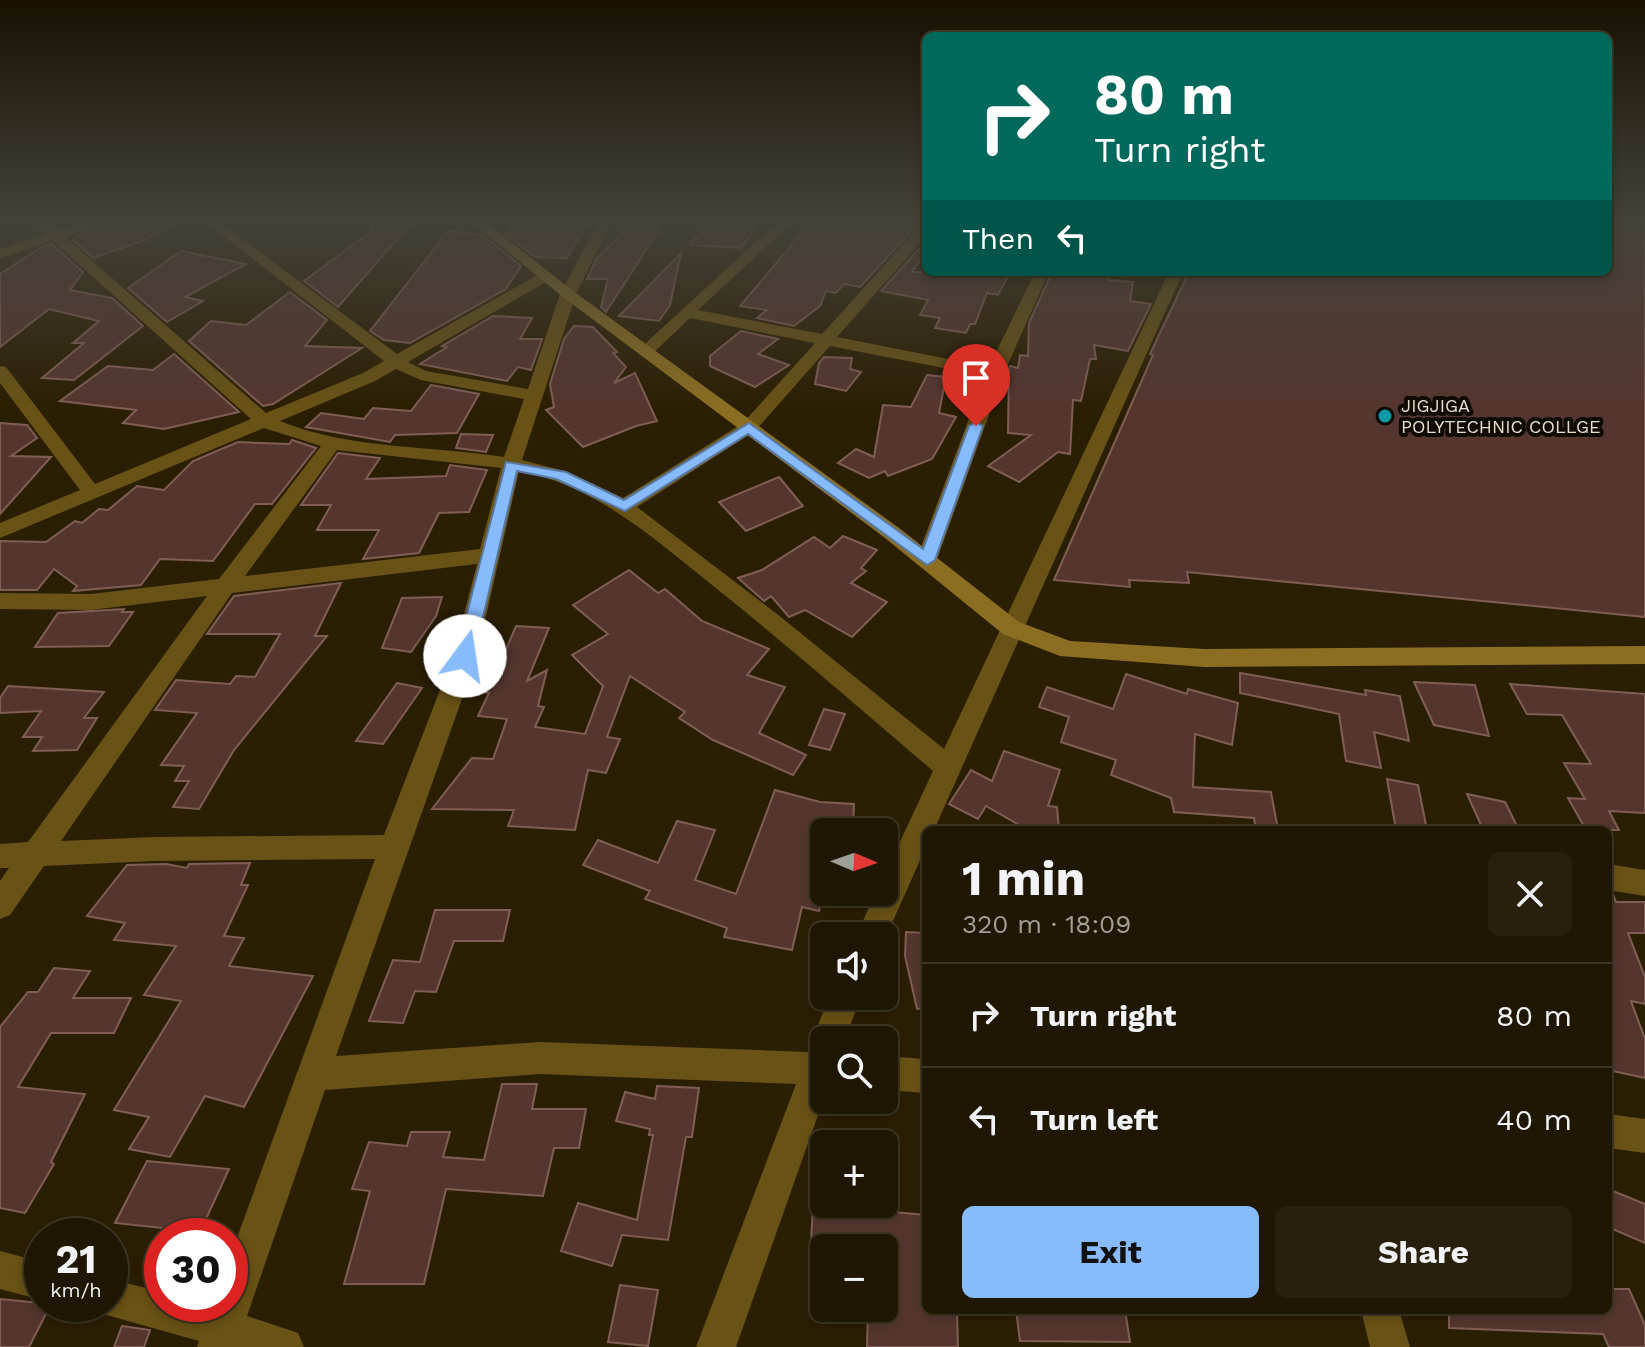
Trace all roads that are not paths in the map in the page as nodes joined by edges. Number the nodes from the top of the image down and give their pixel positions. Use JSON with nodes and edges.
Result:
{"nodes":[{"id":1,"x":110,"y":283,"type":"edge"},
{"id":2,"x":292,"y":283,"type":"edge"},
{"id":3,"x":534,"y":283,"type":"edge"},
{"id":4,"x":554,"y":283,"type":"edge"},
{"id":5,"x":574,"y":283,"type":"edge"},
{"id":6,"x":720,"y":283,"type":"edge"},
{"id":7,"x":876,"y":283,"type":"edge"},
{"id":8,"x":1037,"y":283,"type":"edge"},
{"id":9,"x":1171,"y":283,"type":"edge"},
{"id":10,"x":568,"y":294,"type":"junction"},
{"id":11,"x":687,"y":313,"type":"junction"},
{"id":12,"x":825,"y":342,"type":"junction"},
{"id":13,"x":645,"y":351,"type":"junction"},
{"id":14,"x":396,"y":362,"type":"junction"},
{"id":15,"x":0,"y":371,"type":"edge"},
{"id":16,"x":995,"y":373,"type":"junction"},
{"id":17,"x":534,"y":395,"type":"junction"},
{"id":18,"x":264,"y":421,"type":"junction"},
{"id":19,"x":749,"y":427,"type":"junction"},
{"id":20,"x":333,"y":443,"type":"junction"},
{"id":21,"x":511,"y":465,"type":"junction"},
{"id":22,"x":92,"y":493,"type":"junction"},
{"id":23,"x":625,"y":506,"type":"junction"},
{"id":24,"x":0,"y":531,"type":"edge"},
{"id":25,"x":489,"y":555,"type":"junction"},
{"id":26,"x":927,"y":560,"type":"junction"},
{"id":27,"x":225,"y":587,"type":"junction"},
{"id":28,"x":0,"y":601,"type":"edge"},
{"id":29,"x":1011,"y":628,"type":"junction"},
{"id":30,"x":1645,"y":655,"type":"edge"},
{"id":31,"x":948,"y":768,"type":"junction"},
{"id":32,"x":925,"y":826,"type":"edge"},
{"id":33,"x":922,"y":835,"type":"edge"},
{"id":34,"x":393,"y":847,"type":"junction"},
{"id":35,"x":37,"y":854,"type":"junction"},
{"id":36,"x":0,"y":856,"type":"edge"},
{"id":37,"x":1612,"y":878,"type":"edge"},
{"id":38,"x":1645,"y":883,"type":"edge"},
{"id":39,"x":0,"y":905,"type":"edge"},
{"id":40,"x":878,"y":922,"type":"edge"},
{"id":41,"x":810,"y":1058,"type":"edge"},
{"id":42,"x":313,"y":1074,"type":"junction"},
{"id":43,"x":898,"y":1074,"type":"edge"},
{"id":44,"x":922,"y":1076,"type":"edge"},
{"id":45,"x":810,"y":1095,"type":"edge"},
{"id":46,"x":1612,"y":1132,"type":"edge"},
{"id":47,"x":1645,"y":1136,"type":"edge"},
{"id":48,"x":0,"y":1270,"type":"edge"},
{"id":49,"x":24,"y":1276,"type":"edge"},
{"id":50,"x":128,"y":1304,"type":"edge"},
{"id":51,"x":1381,"y":1314,"type":"edge"},
{"id":52,"x":220,"y":1337,"type":"edge"},
{"id":53,"x":284,"y":1347,"type":"edge"},
{"id":54,"x":716,"y":1347,"type":"edge"},
{"id":55,"x":1390,"y":1347,"type":"edge"}],
"edges":[{"from":1,"to":18,"type":"street"},
{"from":2,"to":14,"type":"street"},
{"from":3,"to":14,"type":"street"},
{"from":4,"to":10,"type":"street"},
{"from":5,"to":10,"type":"street"},
{"from":6,"to":11,"type":"street"},
{"from":7,"to":12,"type":"street"},
{"from":8,"to":16,"type":"street"},
{"from":9,"to":29,"type":"street"},
{"from":10,"to":13,"type":"street"},
{"from":10,"to":17,"type":"street"},
{"from":11,"to":12,"type":"street"},
{"from":11,"to":13,"type":"street"},
{"from":12,"to":16,"type":"street"},
{"from":12,"to":19,"type":"street"},
{"from":13,"to":19,"type":"street"},
{"from":14,"to":17,"type":"street"},
{"from":14,"to":18,"type":"street"},
{"from":15,"to":22,"type":"street"},
{"from":16,"to":26,"type":"street"},
{"from":17,"to":21,"type":"street"},
{"from":18,"to":20,"type":"street"},
{"from":18,"to":22,"type":"street"},
{"from":19,"to":23,"type":"street"},
{"from":19,"to":26,"type":"street"},
{"from":20,"to":21,"type":"street"},
{"from":20,"to":27,"type":"street"},
{"from":21,"to":23,"type":"street"},
{"from":21,"to":25,"type":"street"},
{"from":22,"to":24,"type":"street"},
{"from":23,"to":31,"type":"street"},
{"from":25,"to":27,"type":"street"},
{"from":25,"to":34,"type":"street"},
{"from":26,"to":29,"type":"street"},
{"from":27,"to":28,"type":"street"},
{"from":27,"to":35,"type":"street"},
{"from":29,"to":30,"type":"street"},
{"from":29,"to":31,"type":"street"},
{"from":31,"to":32,"type":"street"},
{"from":33,"to":40,"type":"street"},
{"from":34,"to":35,"type":"street"},
{"from":34,"to":42,"type":"street"},
{"from":35,"to":36,"type":"street"},
{"from":35,"to":39,"type":"street"},
{"from":37,"to":38,"type":"street"},
{"from":41,"to":42,"type":"street"},
{"from":42,"to":52,"type":"street"},
{"from":43,"to":44,"type":"street"},
{"from":45,"to":54,"type":"street"},
{"from":46,"to":47,"type":"street"},
{"from":48,"to":49,"type":"street"},
{"from":50,"to":52,"type":"street"},
{"from":51,"to":55,"type":"street"},
{"from":52,"to":53,"type":"street"}]}
